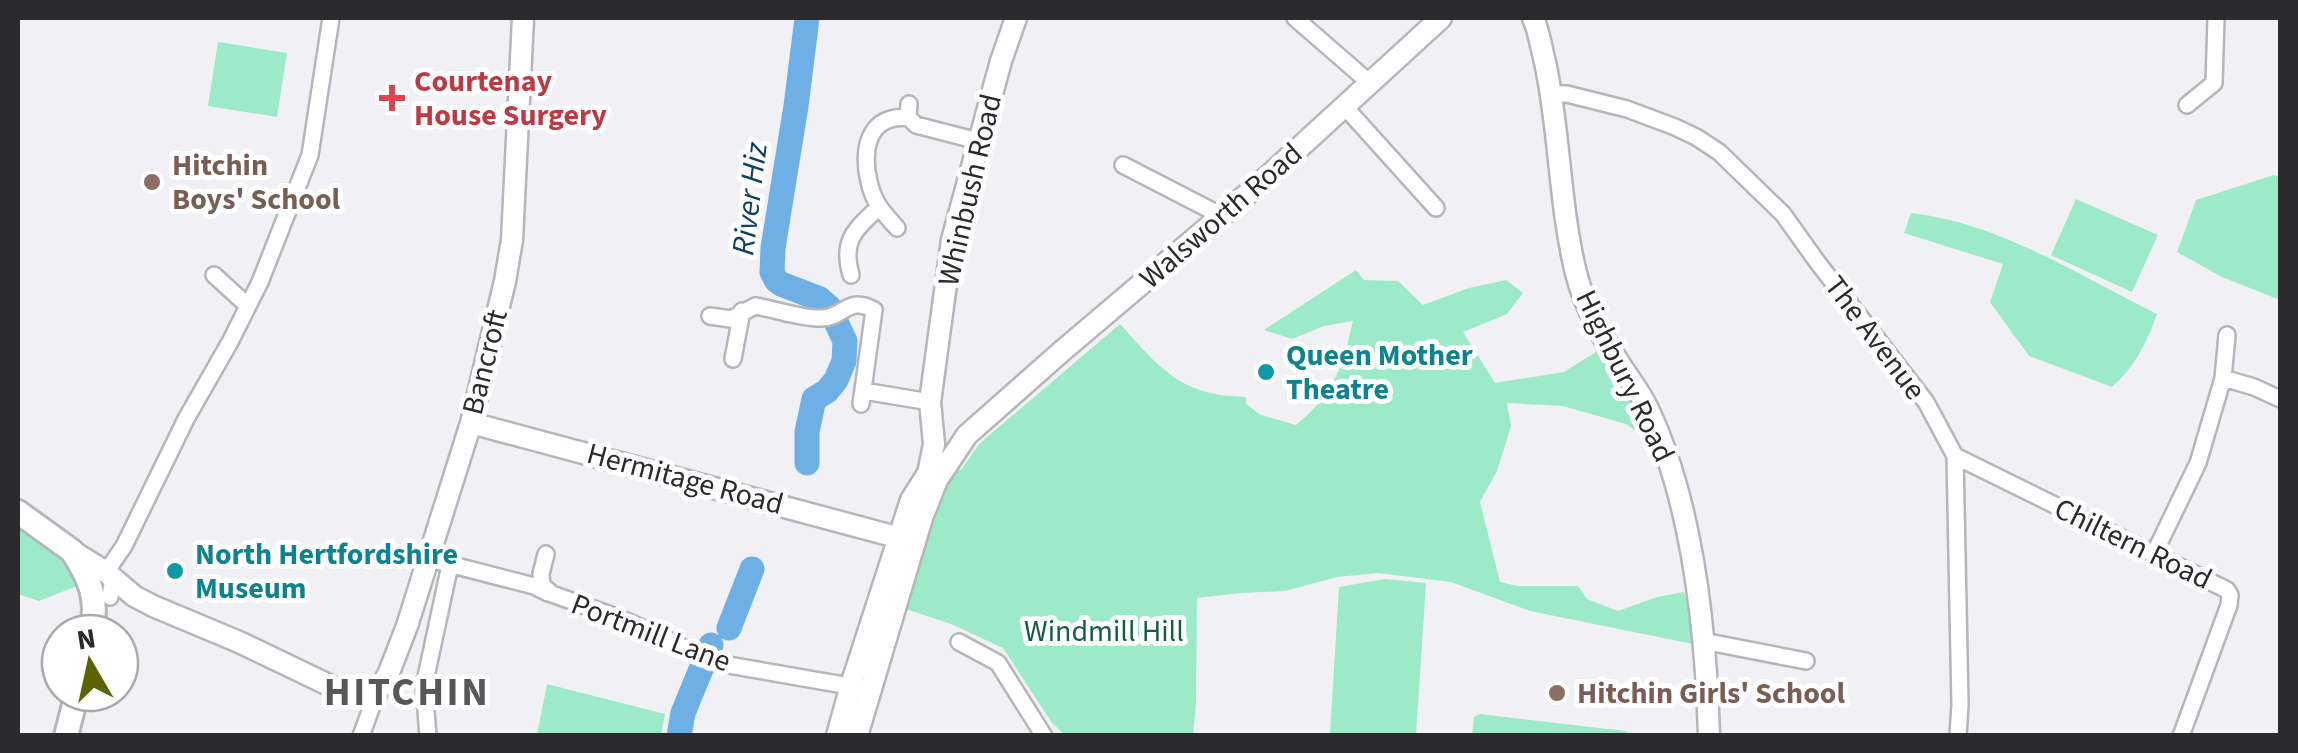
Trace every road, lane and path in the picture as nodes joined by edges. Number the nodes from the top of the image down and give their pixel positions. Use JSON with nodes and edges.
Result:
{"nodes":[{"id":1,"x":331,"y":18,"type":"edge"},
{"id":2,"x":523,"y":18,"type":"edge"},
{"id":3,"x":1016,"y":18,"type":"edge"},
{"id":4,"x":1295,"y":18,"type":"edge"},
{"id":5,"x":1442,"y":18,"type":"edge"},
{"id":6,"x":1534,"y":18,"type":"edge"},
{"id":7,"x":2216,"y":18,"type":"edge"},
{"id":8,"x":1371,"y":84,"type":"junction"},
{"id":9,"x":1552,"y":94,"type":"junction"},
{"id":10,"x":2186,"y":105,"type":"dead end"},
{"id":11,"x":1345,"y":107,"type":"junction"},
{"id":12,"x":978,"y":141,"type":"junction"},
{"id":13,"x":1123,"y":165,"type":"dead end"},
{"id":14,"x":878,"y":207,"type":"junction"},
{"id":15,"x":1436,"y":208,"type":"dead end"},
{"id":16,"x":1222,"y":216,"type":"junction"},
{"id":17,"x":898,"y":228,"type":"dead end"},
{"id":18,"x":214,"y":275,"type":"dead end"},
{"id":19,"x":851,"y":275,"type":"dead end"},
{"id":20,"x":248,"y":306,"type":"junction"},
{"id":21,"x":742,"y":312,"type":"junction"},
{"id":22,"x":710,"y":316,"type":"dead end"},
{"id":23,"x":2227,"y":335,"type":"dead end"},
{"id":24,"x":733,"y":360,"type":"dead end"},
{"id":25,"x":2223,"y":378,"type":"junction"},
{"id":26,"x":2280,"y":399,"type":"edge"},
{"id":27,"x":930,"y":402,"type":"junction"},
{"id":28,"x":997,"y":409,"type":"junction"},
{"id":29,"x":471,"y":422,"type":"junction"},
{"id":30,"x":934,"y":424,"type":"junction"},
{"id":31,"x":963,"y":431,"type":"junction"},
{"id":32,"x":1954,"y":456,"type":"junction"},
{"id":33,"x":929,"y":469,"type":"junction"},
{"id":34,"x":18,"y":512,"type":"edge"},
{"id":35,"x":907,"y":539,"type":"junction"},
{"id":36,"x":72,"y":551,"type":"junction"},
{"id":37,"x":546,"y":554,"type":"dead end"},
{"id":38,"x":2154,"y":554,"type":"junction"},
{"id":39,"x":427,"y":559,"type":"junction"},
{"id":40,"x":450,"y":565,"type":"junction"},
{"id":41,"x":106,"y":572,"type":"junction"},
{"id":42,"x":552,"y":594,"type":"junction"},
{"id":43,"x":134,"y":596,"type":"junction"},
{"id":44,"x":99,"y":613,"type":"edge"},
{"id":45,"x":99,"y":613,"type":"edge"},
{"id":46,"x":100,"y":613,"type":"edge"},
{"id":47,"x":406,"y":626,"type":"junction"},
{"id":48,"x":436,"y":638,"type":"junction"},
{"id":49,"x":1703,"y":641,"type":"junction"},
{"id":50,"x":959,"y":642,"type":"dead end"},
{"id":51,"x":1806,"y":661,"type":"dead end"},
{"id":52,"x":860,"y":688,"type":"junction"},
{"id":53,"x":377,"y":692,"type":"junction"},
{"id":54,"x":361,"y":736,"type":"edge"},
{"id":55,"x":428,"y":736,"type":"edge"},
{"id":56,"x":837,"y":736,"type":"edge"},
{"id":57,"x":857,"y":736,"type":"edge"},
{"id":58,"x":1044,"y":736,"type":"edge"},
{"id":59,"x":1708,"y":736,"type":"edge"},
{"id":60,"x":1958,"y":736,"type":"edge"},
{"id":61,"x":2180,"y":736,"type":"edge"}],
"edges":[{"from":1,"to":20,"type":"street"},
{"from":2,"to":29,"type":"street","name":"Bancroft"},
{"from":3,"to":12,"type":"street","name":"Whinbush Road"},
{"from":4,"to":8,"type":"street"},
{"from":5,"to":8,"type":"street","name":"Walsworth Road"},
{"from":6,"to":9,"type":"street","name":"Highbury Road"},
{"from":7,"to":10,"type":"street"},
{"from":8,"to":11,"type":"street","name":"Walsworth Road"},
{"from":9,"to":32,"type":"street","name":"The Avenue"},
{"from":9,"to":49,"type":"street","name":"Highbury Road"},
{"from":11,"to":15,"type":"street"},
{"from":11,"to":16,"type":"street","name":"Walsworth Road"},
{"from":12,"to":14,"type":"street"},
{"from":12,"to":27,"type":"street","name":"Whinbush Road"},
{"from":13,"to":16,"type":"street"},
{"from":14,"to":17,"type":"street"},
{"from":14,"to":19,"type":"street"},
{"from":16,"to":28,"type":"street","name":"Walsworth Road"},
{"from":18,"to":20,"type":"street"},
{"from":20,"to":41,"type":"street"},
{"from":21,"to":22,"type":"street"},
{"from":21,"to":24,"type":"street"},
{"from":21,"to":27,"type":"street"},
{"from":23,"to":25,"type":"street"},
{"from":25,"to":26,"type":"street"},
{"from":25,"to":38,"type":"street"},
{"from":27,"to":30,"type":"street","name":"Whinbush Road"},
{"from":28,"to":31,"type":"street","name":"Walsworth Road"},
{"from":28,"to":35,"type":"street","name":"Walsworth Road"},
{"from":29,"to":35,"type":"street","name":"Hermitage Road"},
{"from":29,"to":39,"type":"street","name":"Bancroft"},
{"from":30,"to":31,"type":"street"},
{"from":30,"to":33,"type":"street","name":"Whinbush Road"},
{"from":31,"to":33,"type":"street","name":"Walsworth Road"},
{"from":32,"to":38,"type":"street","name":"Chiltern Road"},
{"from":32,"to":60,"type":"street","name":"The Avenue"},
{"from":33,"to":35,"type":"street","name":"Walsworth Road"},
{"from":34,"to":36,"type":"main road"},
{"from":35,"to":52,"type":"street"},
{"from":36,"to":41,"type":"street"},
{"from":36,"to":45,"type":"main road"},
{"from":37,"to":42,"type":"street","name":"Portmill Lane"},
{"from":38,"to":61,"type":"street","name":"Chiltern Road"},
{"from":39,"to":40,"type":"street","name":"Portmill Lane"},
{"from":39,"to":47,"type":"street","name":"Bancroft"},
{"from":40,"to":42,"type":"street","name":"Portmill Lane"},
{"from":40,"to":48,"type":"street"},
{"from":41,"to":43,"type":"street"},
{"from":41,"to":44,"type":"street"},
{"from":42,"to":52,"type":"street","name":"Portmill Lane"},
{"from":43,"to":46,"type":"street"},
{"from":43,"to":53,"type":"street"},
{"from":47,"to":48,"type":"street"},
{"from":47,"to":53,"type":"street","name":"Bancroft"},
{"from":48,"to":55,"type":"street"},
{"from":49,"to":51,"type":"street"},
{"from":49,"to":59,"type":"street","name":"Highbury Road"},
{"from":50,"to":58,"type":"street"},
{"from":52,"to":56,"type":"street"},
{"from":52,"to":57,"type":"street"},
{"from":53,"to":54,"type":"street"}]}
